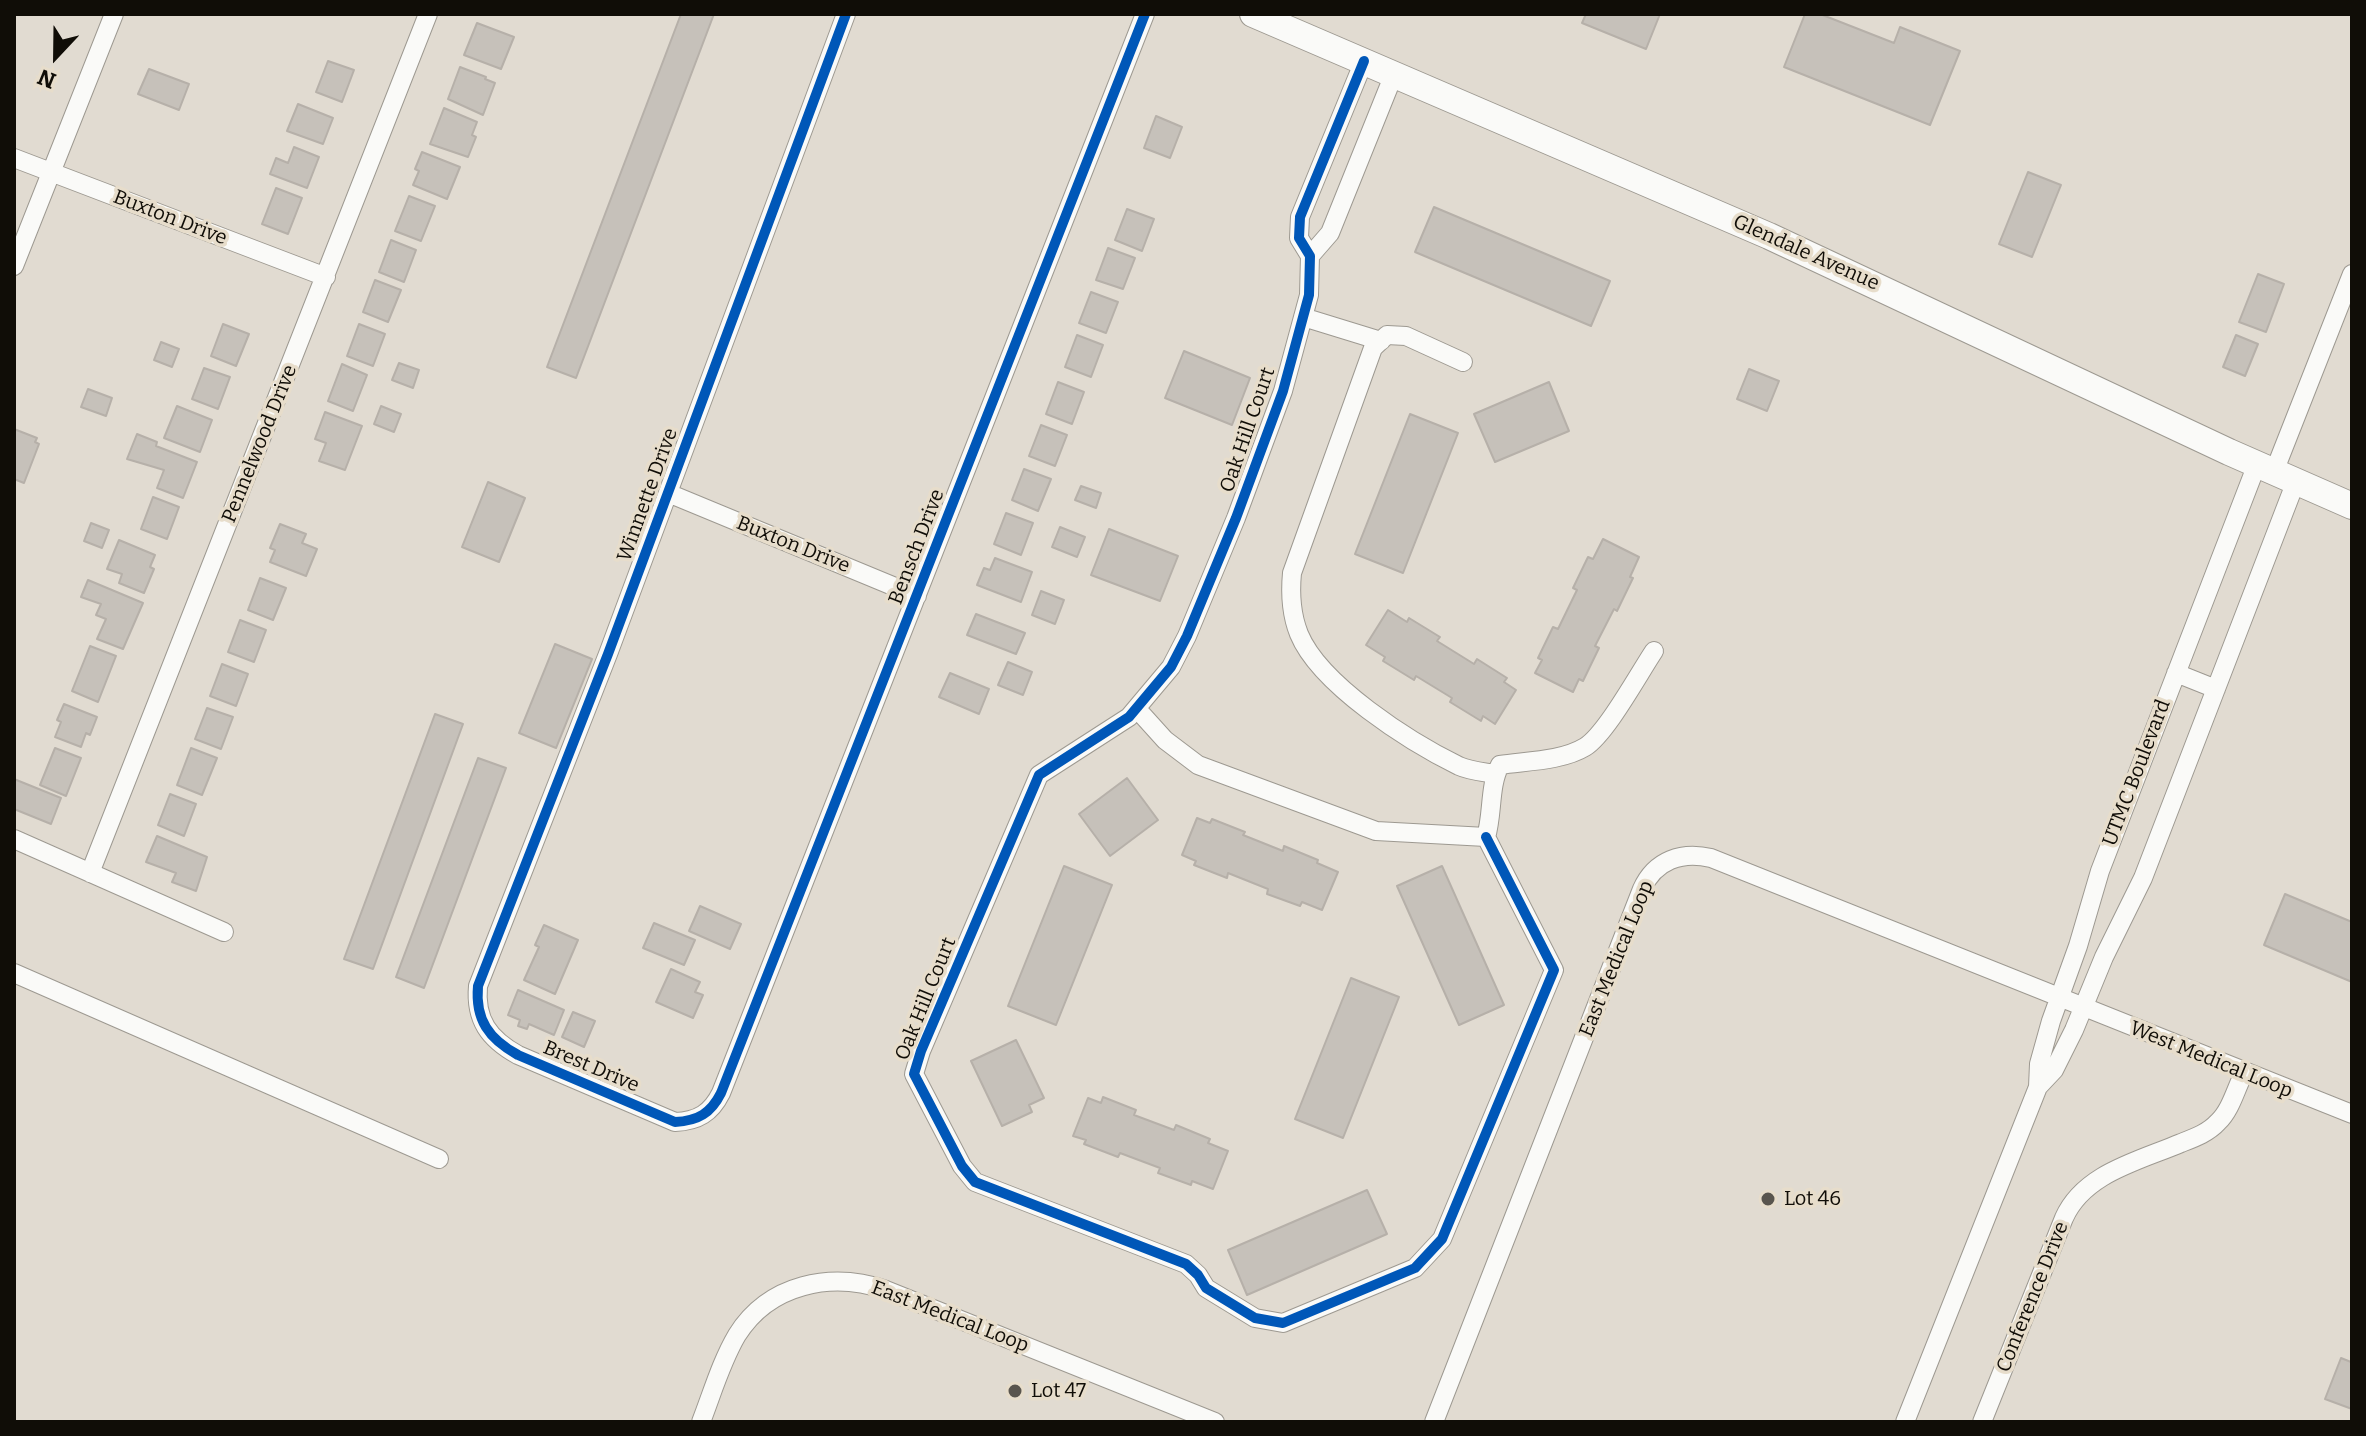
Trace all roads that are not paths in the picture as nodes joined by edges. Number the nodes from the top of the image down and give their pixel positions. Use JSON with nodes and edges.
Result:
{"nodes":[{"id":1,"x":114,"y":14,"type":"edge"},
{"id":2,"x":428,"y":14,"type":"edge"},
{"id":3,"x":846,"y":14,"type":"edge"},
{"id":4,"x":1145,"y":14,"type":"edge"},
{"id":5,"x":1253,"y":14,"type":"edge"},
{"id":6,"x":1364,"y":61,"type":"junction"},
{"id":7,"x":1394,"y":74,"type":"junction"},
{"id":8,"x":14,"y":158,"type":"edge"},
{"id":9,"x":51,"y":173,"type":"junction"},
{"id":10,"x":1310,"y":256,"type":"junction"},
{"id":11,"x":14,"y":266,"type":"edge"},
{"id":12,"x":2352,"y":274,"type":"edge"},
{"id":13,"x":326,"y":277,"type":"junction"},
{"id":14,"x":1303,"y":317,"type":"junction"},
{"id":15,"x":1381,"y":341,"type":"junction"},
{"id":16,"x":1463,"y":362,"type":"dead end"},
{"id":17,"x":2276,"y":472,"type":"junction"},
{"id":18,"x":668,"y":493,"type":"junction"},
{"id":19,"x":2352,"y":506,"type":"edge"},
{"id":20,"x":917,"y":596,"type":"junction"},
{"id":21,"x":1654,"y":651,"type":"dead end"},
{"id":22,"x":2176,"y":673,"type":"junction"},
{"id":23,"x":2216,"y":689,"type":"junction"},
{"id":24,"x":1137,"y":709,"type":"junction"},
{"id":25,"x":1495,"y":774,"type":"junction"},
{"id":26,"x":1486,"y":837,"type":"junction"},
{"id":27,"x":14,"y":839,"type":"edge"},
{"id":28,"x":90,"y":873,"type":"junction"},
{"id":29,"x":224,"y":932,"type":"dead end"},
{"id":30,"x":14,"y":973,"type":"edge"},
{"id":31,"x":478,"y":986,"type":"joint"},
{"id":32,"x":2071,"y":1004,"type":"junction"},
{"id":33,"x":2244,"y":1073,"type":"junction"},
{"id":34,"x":2038,"y":1087,"type":"junction"},
{"id":35,"x":721,"y":1093,"type":"joint"},
{"id":36,"x":2352,"y":1114,"type":"edge"},
{"id":37,"x":439,"y":1159,"type":"dead end"},
{"id":38,"x":701,"y":1422,"type":"edge"},
{"id":39,"x":1215,"y":1422,"type":"edge"},
{"id":40,"x":1434,"y":1422,"type":"edge"},
{"id":41,"x":1905,"y":1422,"type":"edge"},
{"id":42,"x":1982,"y":1422,"type":"edge"}],
"edges":[{"from":1,"to":9,"type":"street"},
{"from":2,"to":13,"type":"street","name":"Pennelwood Drive"},
{"from":3,"to":18,"type":"street","name":"Winnette Drive"},
{"from":4,"to":20,"type":"street","name":"Bensch Drive"},
{"from":5,"to":6,"type":"main road","name":"Glendale Avenue"},
{"from":6,"to":7,"type":"main road","name":"Glendale Avenue"},
{"from":6,"to":10,"type":"street","name":"Oak Hill Court"},
{"from":7,"to":10,"type":"street"},
{"from":7,"to":17,"type":"main road","name":"Glendale Avenue"},
{"from":8,"to":9,"type":"street","name":"Buxton Drive"},
{"from":9,"to":11,"type":"street"},
{"from":9,"to":13,"type":"street","name":"Buxton Drive"},
{"from":10,"to":14,"type":"street","name":"Oak Hill Court"},
{"from":12,"to":17,"type":"street"},
{"from":13,"to":28,"type":"street","name":"Pennelwood Drive"},
{"from":14,"to":15,"type":"street"},
{"from":14,"to":24,"type":"street","name":"Oak Hill Court"},
{"from":15,"to":16,"type":"street"},
{"from":15,"to":25,"type":"street"},
{"from":17,"to":19,"type":"main road","name":"Glendale Avenue"},
{"from":17,"to":22,"type":"street","name":"UTMC Boulevard"},
{"from":17,"to":23,"type":"street","name":"UTMC Boulevard"},
{"from":18,"to":20,"type":"street","name":"Buxton Drive"},
{"from":18,"to":31,"type":"street","name":"Winnette Drive"},
{"from":20,"to":35,"type":"street","name":"Bensch Drive"},
{"from":21,"to":25,"type":"street"},
{"from":22,"to":23,"type":"street"},
{"from":22,"to":32,"type":"street","name":"UTMC Boulevard"},
{"from":23,"to":32,"type":"street","name":"UTMC Boulevard"},
{"from":24,"to":26,"type":"street"},
{"from":24,"to":26,"type":"street","name":"Oak Hill Court"},
{"from":25,"to":26,"type":"street"},
{"from":27,"to":28,"type":"street"},
{"from":28,"to":29,"type":"street"},
{"from":30,"to":37,"type":"street"},
{"from":31,"to":35,"type":"street","name":"Brest Drive"},
{"from":32,"to":33,"type":"street","name":"West Medical Loop"},
{"from":32,"to":34,"type":"street","name":"UTMC Boulevard"},
{"from":32,"to":34,"type":"street","name":"UTMC Boulevard"},
{"from":32,"to":40,"type":"street","name":"East Medical Loop"},
{"from":33,"to":36,"type":"street","name":"West Medical Loop"},
{"from":33,"to":42,"type":"street","name":"Conference Drive"},
{"from":34,"to":41,"type":"street","name":"UTMC Boulevard"},
{"from":38,"to":39,"type":"street","name":"East Medical Loop"}]}
